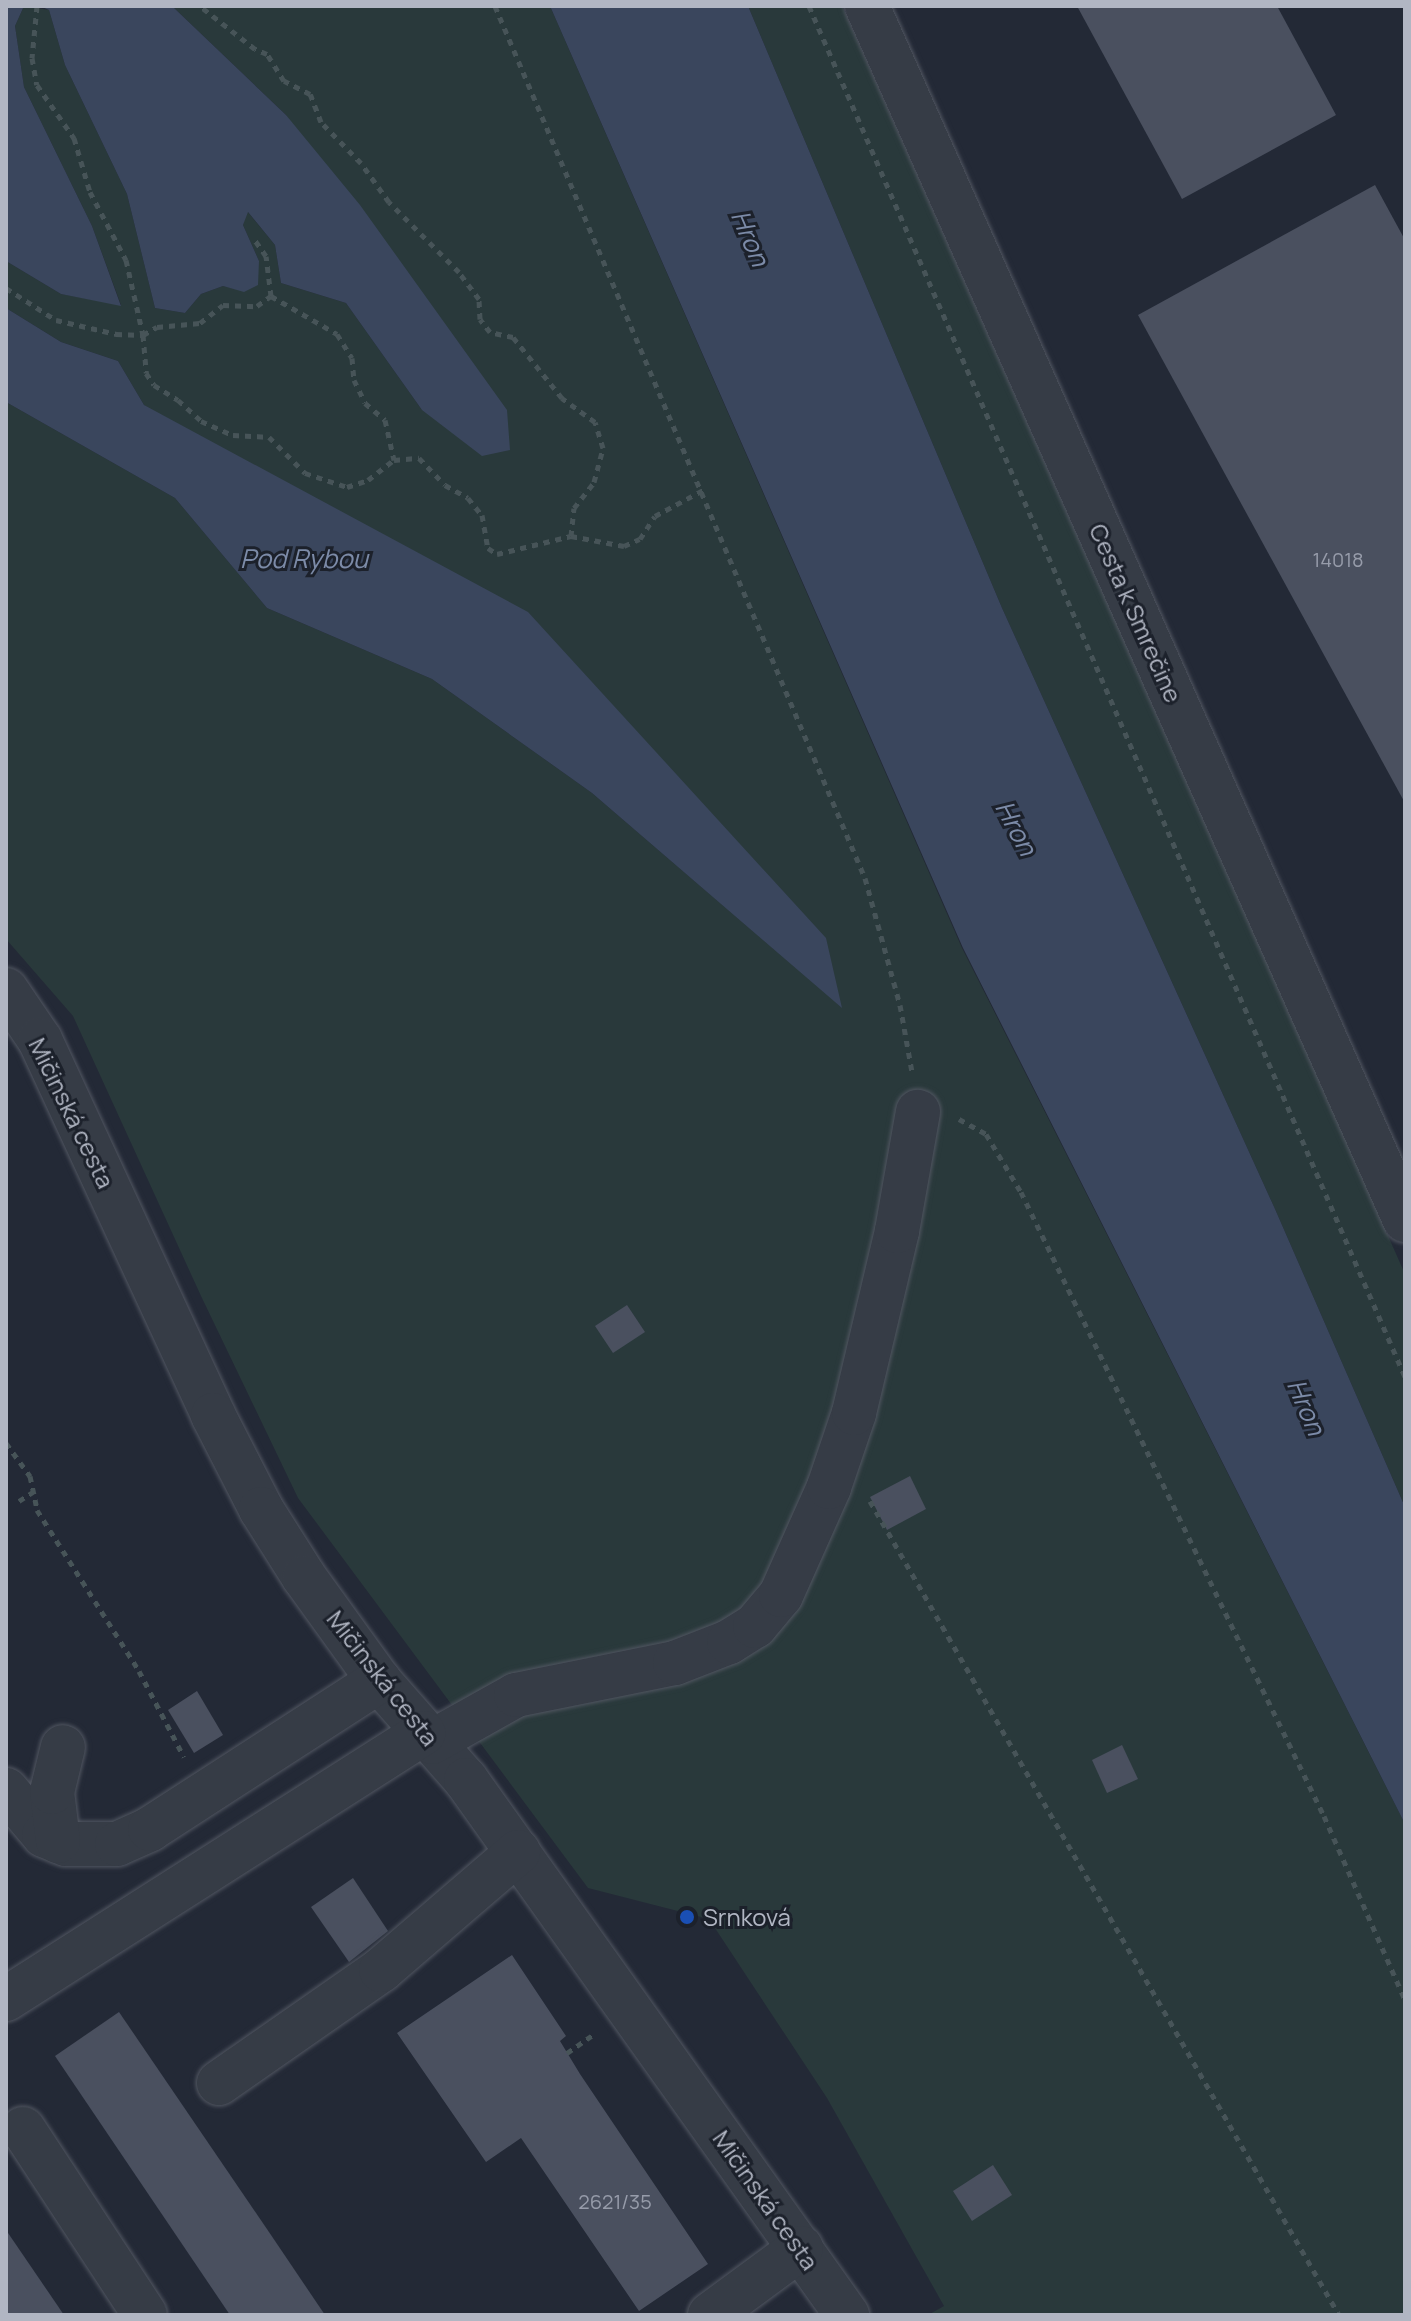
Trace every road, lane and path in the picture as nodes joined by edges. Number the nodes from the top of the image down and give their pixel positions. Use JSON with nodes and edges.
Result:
{"nodes":[{"id":1,"x":200,"y":6,"type":"edge"},
{"id":2,"x":495,"y":6,"type":"edge"},
{"id":3,"x":809,"y":6,"type":"edge"},
{"id":4,"x":867,"y":6,"type":"edge"},
{"id":5,"x":37,"y":7,"type":"edge"},
{"id":6,"x":254,"y":239,"type":"dead end"},
{"id":7,"x":6,"y":288,"type":"edge"},
{"id":8,"x":271,"y":296,"type":"junction"},
{"id":9,"x":143,"y":335,"type":"junction"},
{"id":10,"x":394,"y":460,"type":"junction"},
{"id":11,"x":703,"y":490,"type":"junction"},
{"id":12,"x":571,"y":536,"type":"junction"},
{"id":13,"x":6,"y":990,"type":"edge"},
{"id":14,"x":918,"y":1112,"type":"junction"},
{"id":15,"x":1405,"y":1220,"type":"edge"},
{"id":16,"x":1405,"y":1377,"type":"edge"},
{"id":17,"x":6,"y":1443,"type":"edge"},
{"id":18,"x":33,"y":1492,"type":"junction"},
{"id":19,"x":866,"y":1493,"type":"dead end"},
{"id":20,"x":19,"y":1501,"type":"dead end"},
{"id":21,"x":379,"y":1681,"type":"junction"},
{"id":22,"x":428,"y":1737,"type":"junction"},
{"id":23,"x":63,"y":1747,"type":"dead end"},
{"id":24,"x":6,"y":1790,"type":"edge"},
{"id":25,"x":205,"y":1794,"type":"junction"},
{"id":26,"x":58,"y":1841,"type":"junction"},
{"id":27,"x":518,"y":1852,"type":"junction"},
{"id":28,"x":6,"y":1999,"type":"edge"},
{"id":29,"x":1405,"y":2000,"type":"edge"},
{"id":30,"x":585,"y":2040,"type":"dead end"},
{"id":31,"x":567,"y":2053,"type":"dead end"},
{"id":32,"x":219,"y":2083,"type":"dead end"},
{"id":33,"x":23,"y":2129,"type":"dead end"},
{"id":34,"x":801,"y":2248,"type":"junction"},
{"id":35,"x":145,"y":2315,"type":"edge"},
{"id":36,"x":710,"y":2315,"type":"edge"},
{"id":37,"x":847,"y":2315,"type":"edge"},
{"id":38,"x":1339,"y":2315,"type":"edge"}],
"edges":[{"from":1,"to":12,"type":"path"},
{"from":2,"to":11,"type":"path"},
{"from":3,"to":16,"type":"path"},
{"from":4,"to":15,"type":"street","name":"Cesta k Smrečine"},
{"from":5,"to":9,"type":"path"},
{"from":6,"to":8,"type":"path"},
{"from":7,"to":9,"type":"path"},
{"from":8,"to":9,"type":"path"},
{"from":8,"to":10,"type":"path"},
{"from":9,"to":10,"type":"path"},
{"from":10,"to":12,"type":"path"},
{"from":11,"to":12,"type":"path"},
{"from":11,"to":14,"type":"path"},
{"from":13,"to":21,"type":"street","name":"Mičinská cesta"},
{"from":14,"to":22,"type":"street"},
{"from":14,"to":29,"type":"path"},
{"from":17,"to":18,"type":"path"},
{"from":18,"to":20,"type":"path"},
{"from":18,"to":25,"type":"path"},
{"from":19,"to":38,"type":"path"},
{"from":21,"to":22,"type":"street","name":"Mičinská cesta"},
{"from":21,"to":25,"type":"street"},
{"from":22,"to":27,"type":"street","name":"Mičinská cesta"},
{"from":22,"to":28,"type":"street"},
{"from":23,"to":26,"type":"street"},
{"from":24,"to":26,"type":"street"},
{"from":25,"to":26,"type":"street"},
{"from":27,"to":32,"type":"street"},
{"from":27,"to":34,"type":"street","name":"Mičinská cesta"},
{"from":30,"to":31,"type":"path"},
{"from":33,"to":35,"type":"street"},
{"from":34,"to":36,"type":"street"},
{"from":34,"to":37,"type":"street","name":"Mičinská cesta"}]}
